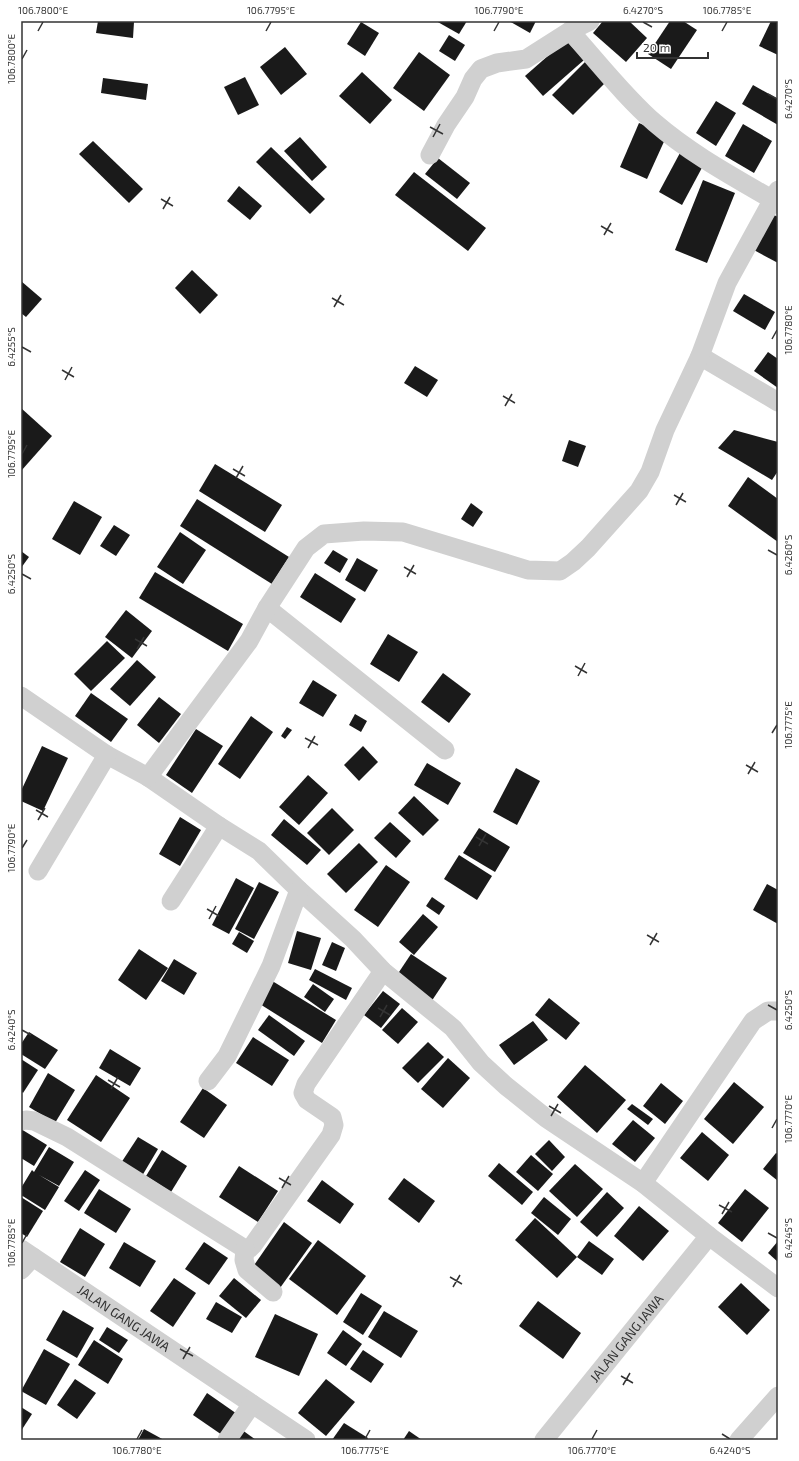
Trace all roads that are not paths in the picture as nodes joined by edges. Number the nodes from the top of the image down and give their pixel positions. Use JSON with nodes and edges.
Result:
{"nodes":[{"id":1,"x":590,"y":21,"type":"edge"},
{"id":2,"x":570,"y":31,"type":"junction"},
{"id":3,"x":430,"y":155,"type":"dead end"},
{"id":4,"x":776,"y":198,"type":"edge"},
{"id":5,"x":700,"y":356,"type":"junction"},
{"id":6,"x":778,"y":402,"type":"edge"},
{"id":7,"x":267,"y":608,"type":"junction"},
{"id":8,"x":21,"y":696,"type":"edge"},
{"id":9,"x":445,"y":750,"type":"dead end"},
{"id":10,"x":107,"y":755,"type":"junction"},
{"id":11,"x":148,"y":777,"type":"junction"},
{"id":12,"x":219,"y":826,"type":"junction"},
{"id":13,"x":38,"y":871,"type":"dead end"},
{"id":14,"x":299,"y":890,"type":"junction"},
{"id":15,"x":172,"y":901,"type":"dead end"},
{"id":16,"x":384,"y":971,"type":"junction"},
{"id":17,"x":778,"y":1011,"type":"edge"},
{"id":18,"x":208,"y":1081,"type":"dead end"},
{"id":19,"x":21,"y":1121,"type":"edge"},
{"id":20,"x":643,"y":1183,"type":"junction"},
{"id":21,"x":709,"y":1236,"type":"junction"},
{"id":22,"x":245,"y":1249,"type":"junction"},
{"id":23,"x":25,"y":1259,"type":"edge"},
{"id":24,"x":778,"y":1288,"type":"edge"},
{"id":25,"x":273,"y":1292,"type":"dead end"},
{"id":26,"x":778,"y":1396,"type":"edge"},
{"id":27,"x":252,"y":1404,"type":"junction"},
{"id":28,"x":227,"y":1440,"type":"edge"},
{"id":29,"x":306,"y":1440,"type":"edge"},
{"id":30,"x":544,"y":1440,"type":"edge"},
{"id":31,"x":740,"y":1440,"type":"edge"}],
"edges":[{"from":1,"to":2,"type":"street"},
{"from":2,"to":3,"type":"street"},
{"from":2,"to":4,"type":"street"},
{"from":4,"to":5,"type":"street"},
{"from":5,"to":6,"type":"street"},
{"from":5,"to":7,"type":"street"},
{"from":7,"to":9,"type":"street"},
{"from":7,"to":11,"type":"street"},
{"from":8,"to":10,"type":"street"},
{"from":10,"to":11,"type":"street"},
{"from":10,"to":13,"type":"street"},
{"from":11,"to":12,"type":"street"},
{"from":12,"to":14,"type":"street"},
{"from":12,"to":15,"type":"street"},
{"from":14,"to":16,"type":"street"},
{"from":14,"to":18,"type":"street"},
{"from":16,"to":20,"type":"street"},
{"from":16,"to":22,"type":"street"},
{"from":17,"to":20,"type":"street"},
{"from":19,"to":22,"type":"street"},
{"from":20,"to":21,"type":"street"},
{"from":21,"to":24,"type":"street"},
{"from":21,"to":30,"type":"street","name":"JALAN GANG JAWA"},
{"from":22,"to":25,"type":"street"},
{"from":23,"to":27,"type":"street","name":"JALAN GANG JAWA"},
{"from":26,"to":31,"type":"street"},
{"from":27,"to":28,"type":"street"},
{"from":27,"to":29,"type":"street","name":"JALAN GANG JAWA"}]}
